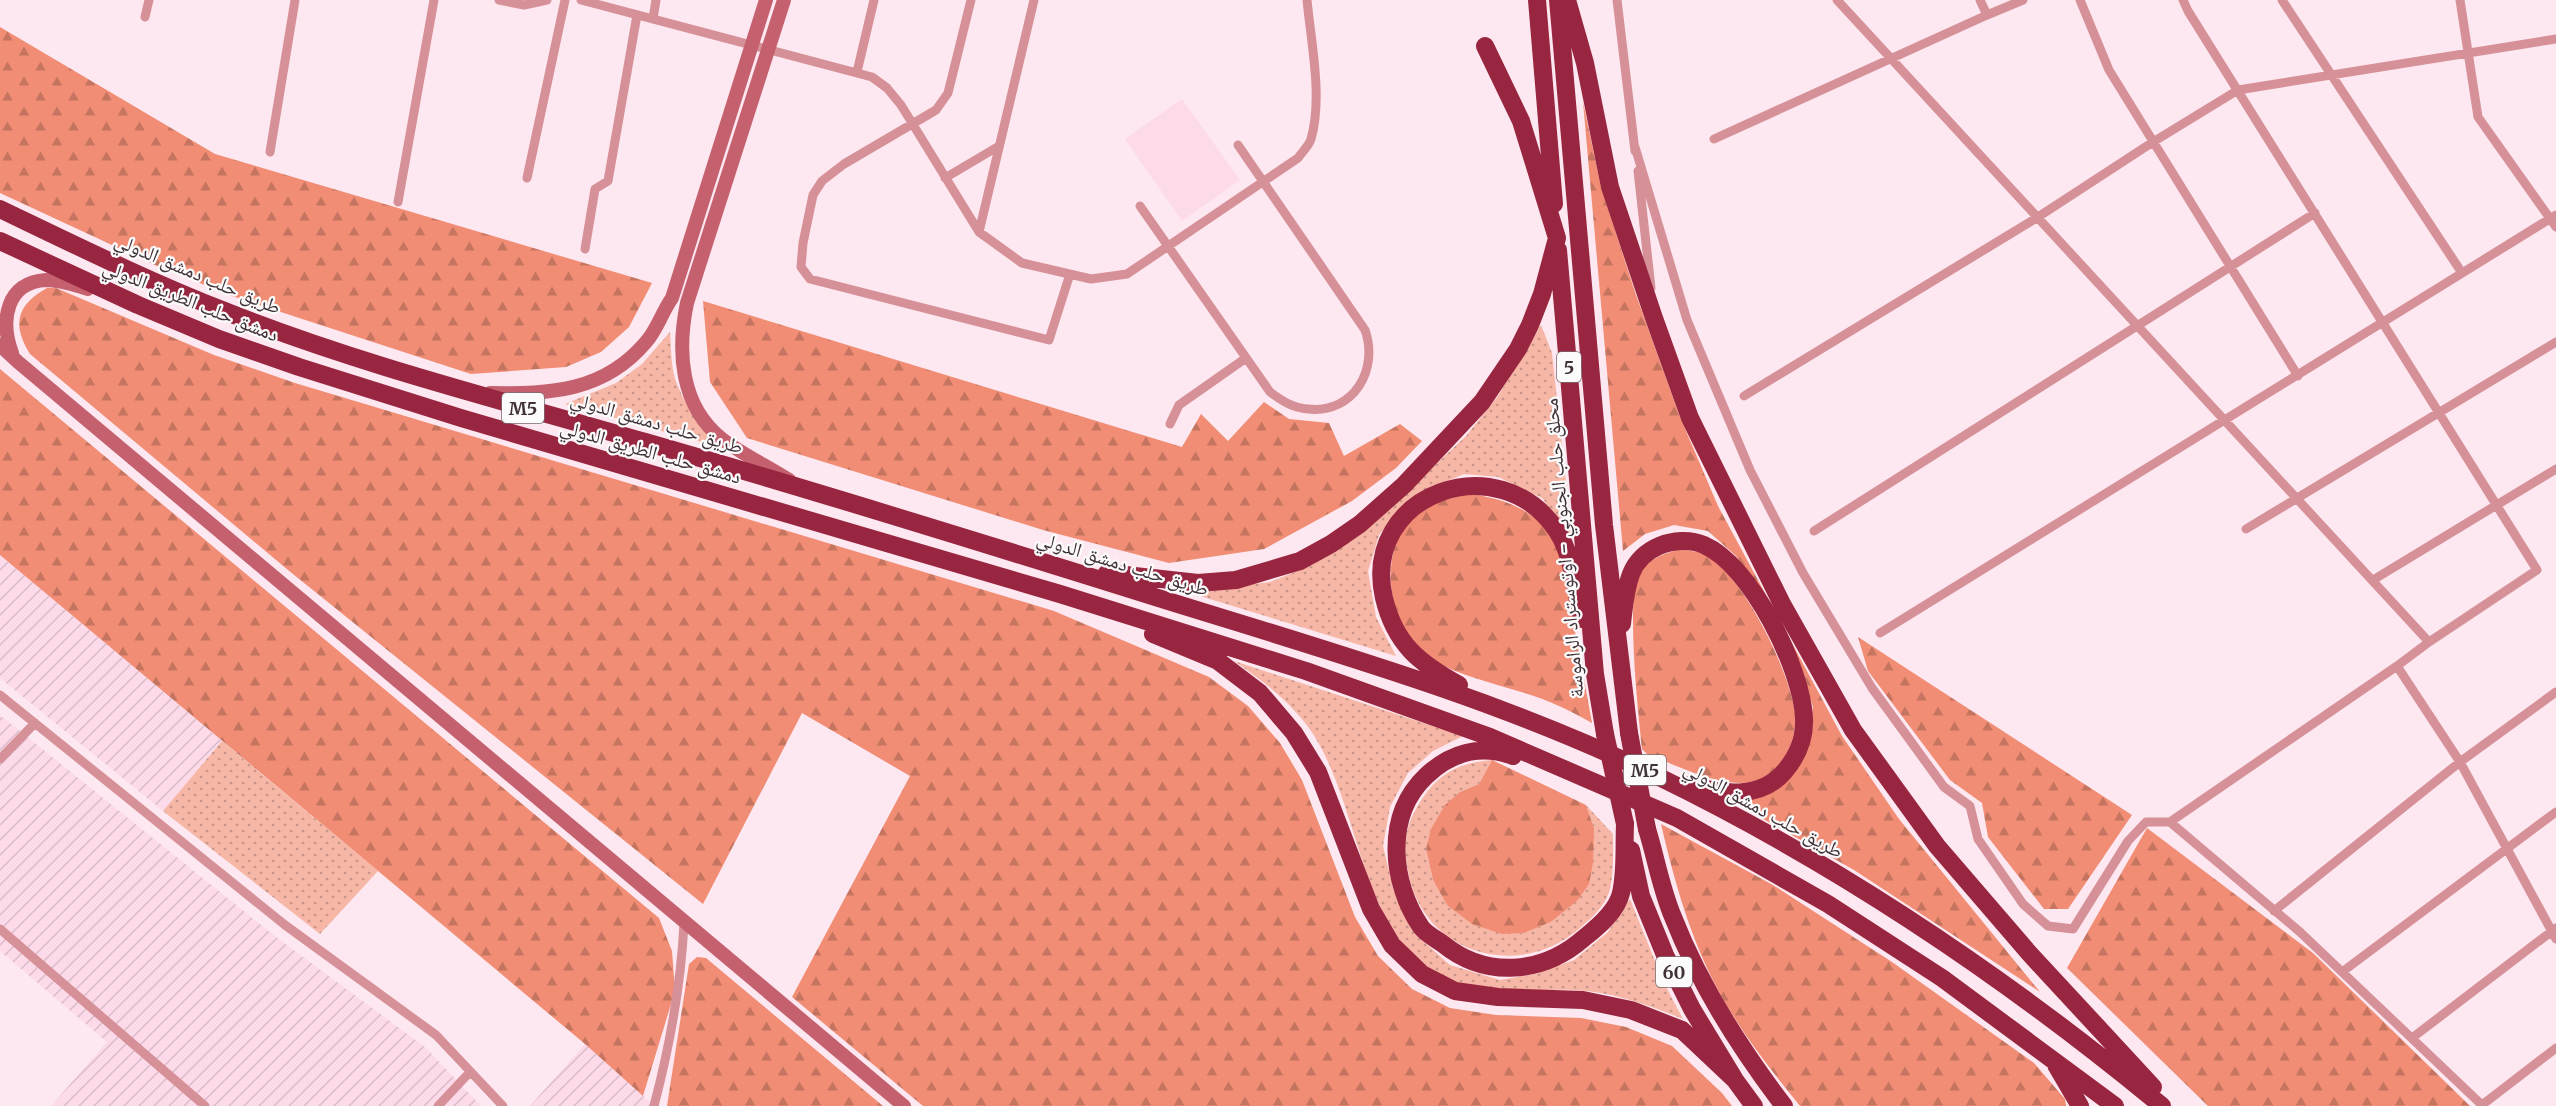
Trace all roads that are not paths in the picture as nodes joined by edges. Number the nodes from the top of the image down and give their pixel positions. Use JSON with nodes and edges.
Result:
{"nodes":[{"id":1,"x":149,"y":0,"type":"edge"},
{"id":2,"x":295,"y":0,"type":"edge"},
{"id":3,"x":434,"y":0,"type":"edge"},
{"id":4,"x":499,"y":0,"type":"edge"},
{"id":5,"x":547,"y":0,"type":"edge"},
{"id":6,"x":565,"y":0,"type":"edge"},
{"id":7,"x":581,"y":0,"type":"edge"},
{"id":8,"x":656,"y":0,"type":"edge"},
{"id":9,"x":766,"y":0,"type":"edge"},
{"id":10,"x":784,"y":0,"type":"edge"},
{"id":11,"x":874,"y":0,"type":"edge"},
{"id":12,"x":971,"y":0,"type":"edge"},
{"id":13,"x":1034,"y":0,"type":"edge"},
{"id":14,"x":1307,"y":0,"type":"edge"},
{"id":15,"x":1537,"y":0,"type":"edge"},
{"id":16,"x":1558,"y":0,"type":"edge"},
{"id":17,"x":1568,"y":0,"type":"edge"},
{"id":18,"x":1617,"y":0,"type":"edge"},
{"id":19,"x":1837,"y":0,"type":"edge"},
{"id":20,"x":1980,"y":0,"type":"edge"},
{"id":21,"x":2023,"y":0,"type":"edge"},
{"id":22,"x":2080,"y":0,"type":"edge"},
{"id":23,"x":2183,"y":0,"type":"edge"},
{"id":24,"x":2283,"y":0,"type":"edge"},
{"id":25,"x":2460,"y":0,"type":"edge"},
{"id":26,"x":637,"y":15,"type":"junction"},
{"id":27,"x":1987,"y":15,"type":"junction"},
{"id":28,"x":145,"y":17,"type":"dead end"},
{"id":29,"x":653,"y":20,"type":"junction"},
{"id":30,"x":2556,"y":39,"type":"edge"},
{"id":31,"x":751,"y":46,"type":"junction"},
{"id":32,"x":1485,"y":46,"type":"dead end"},
{"id":33,"x":768,"y":50,"type":"junction"},
{"id":34,"x":2468,"y":53,"type":"junction"},
{"id":35,"x":1890,"y":58,"type":"junction"},
{"id":36,"x":856,"y":72,"type":"junction"},
{"id":37,"x":2332,"y":75,"type":"junction"},
{"id":38,"x":2238,"y":90,"type":"junction"},
{"id":39,"x":912,"y":124,"type":"junction"},
{"id":40,"x":1714,"y":139,"type":"dead end"},
{"id":41,"x":2153,"y":142,"type":"junction"},
{"id":42,"x":1238,"y":145,"type":"dead end"},
{"id":43,"x":999,"y":146,"type":"junction"},
{"id":44,"x":1635,"y":147,"type":"junction"},
{"id":45,"x":270,"y":152,"type":"dead end"},
{"id":46,"x":527,"y":178,"type":"dead end"},
{"id":47,"x":945,"y":178,"type":"junction"},
{"id":48,"x":1263,"y":182,"type":"junction"},
{"id":49,"x":398,"y":201,"type":"dead end"},
{"id":50,"x":1140,"y":206,"type":"dead end"},
{"id":51,"x":0,"y":209,"type":"edge"},
{"id":52,"x":2315,"y":213,"type":"junction"},
{"id":53,"x":2038,"y":217,"type":"junction"},
{"id":54,"x":2553,"y":217,"type":"edge"},
{"id":55,"x":2556,"y":227,"type":"edge"},
{"id":56,"x":979,"y":232,"type":"junction"},
{"id":57,"x":1557,"y":238,"type":"junction"},
{"id":58,"x":0,"y":241,"type":"edge"},
{"id":59,"x":1168,"y":246,"type":"junction"},
{"id":60,"x":585,"y":249,"type":"dead end"},
{"id":61,"x":2230,"y":267,"type":"junction"},
{"id":62,"x":2462,"y":273,"type":"junction"},
{"id":63,"x":1070,"y":274,"type":"junction"},
{"id":64,"x":138,"y":305,"type":"junction"},
{"id":65,"x":665,"y":308,"type":"junction"},
{"id":66,"x":684,"y":314,"type":"junction"},
{"id":67,"x":1654,"y":318,"type":"junction"},
{"id":68,"x":2383,"y":322,"type":"junction"},
{"id":69,"x":2138,"y":326,"type":"junction"},
{"id":70,"x":2556,"y":342,"type":"edge"},
{"id":71,"x":0,"y":345,"type":"edge"},
{"id":72,"x":1246,"y":358,"type":"junction"},
{"id":73,"x":18,"y":362,"type":"junction"},
{"id":74,"x":2298,"y":376,"type":"junction"},
{"id":75,"x":467,"y":393,"type":"junction"},
{"id":76,"x":1744,"y":396,"type":"dead end"},
{"id":77,"x":2439,"y":412,"type":"junction"},
{"id":78,"x":2225,"y":419,"type":"junction"},
{"id":79,"x":1170,"y":424,"type":"dead end"},
{"id":80,"x":2556,"y":469,"type":"edge"},
{"id":81,"x":798,"y":486,"type":"junction"},
{"id":82,"x":2297,"y":498,"type":"junction"},
{"id":83,"x":2497,"y":505,"type":"junction"},
{"id":84,"x":2246,"y":529,"type":"dead end"},
{"id":85,"x":1814,"y":531,"type":"dead end"},
{"id":86,"x":1061,"y":567,"type":"junction"},
{"id":87,"x":2373,"y":580,"type":"junction"},
{"id":88,"x":1060,"y":594,"type":"junction"},
{"id":89,"x":1880,"y":633,"type":"dead end"},
{"id":90,"x":2429,"y":642,"type":"junction"},
{"id":91,"x":2397,"y":666,"type":"junction"},
{"id":92,"x":1595,"y":674,"type":"junction"},
{"id":93,"x":1621,"y":676,"type":"junction"},
{"id":94,"x":2556,"y":692,"type":"edge"},
{"id":95,"x":0,"y":695,"type":"edge"},
{"id":96,"x":1516,"y":716,"type":"junction"},
{"id":97,"x":35,"y":723,"type":"junction"},
{"id":98,"x":0,"y":759,"type":"edge"},
{"id":99,"x":2460,"y":762,"type":"junction"},
{"id":100,"x":1657,"y":776,"type":"junction"},
{"id":101,"x":1590,"y":782,"type":"junction"},
{"id":102,"x":2556,"y":812,"type":"edge"},
{"id":103,"x":2170,"y":822,"type":"junction"},
{"id":104,"x":1625,"y":824,"type":"junction"},
{"id":105,"x":2506,"y":849,"type":"junction"},
{"id":106,"x":2274,"y":911,"type":"junction"},
{"id":107,"x":684,"y":923,"type":"junction"},
{"id":108,"x":0,"y":929,"type":"edge"},
{"id":109,"x":2554,"y":933,"type":"edge"},
{"id":110,"x":2342,"y":972,"type":"junction"},
{"id":111,"x":2412,"y":1038,"type":"junction"},
{"id":112,"x":2556,"y":1048,"type":"edge"},
{"id":113,"x":2052,"y":1058,"type":"junction"},
{"id":114,"x":470,"y":1072,"type":"junction"},
{"id":115,"x":1735,"y":1080,"type":"junction"},
{"id":116,"x":205,"y":1106,"type":"edge"},
{"id":117,"x":438,"y":1106,"type":"edge"},
{"id":118,"x":503,"y":1106,"type":"edge"},
{"id":119,"x":654,"y":1106,"type":"edge"},
{"id":120,"x":904,"y":1106,"type":"edge"},
{"id":121,"x":1754,"y":1106,"type":"edge"},
{"id":122,"x":1784,"y":1106,"type":"edge"},
{"id":123,"x":2080,"y":1106,"type":"edge"},
{"id":124,"x":2115,"y":1106,"type":"edge"},
{"id":125,"x":2162,"y":1106,"type":"edge"},
{"id":126,"x":2170,"y":1106,"type":"edge"},
{"id":127,"x":2482,"y":1106,"type":"edge"}],
"edges":[{"from":1,"to":28,"type":"street"},
{"from":2,"to":45,"type":"street"},
{"from":3,"to":49,"type":"street"},
{"from":4,"to":5,"type":"street"},
{"from":6,"to":46,"type":"street"},
{"from":7,"to":26,"type":"street"},
{"from":8,"to":29,"type":"street"},
{"from":9,"to":31,"type":"main road"},
{"from":10,"to":33,"type":"main road"},
{"from":11,"to":36,"type":"street"},
{"from":12,"to":39,"type":"street"},
{"from":13,"to":43,"type":"street"},
{"from":14,"to":48,"type":"street"},
{"from":15,"to":57,"type":"highway","name":"محلق حلب الجنوبي - اوتوستراد الراموسة","number":"5"},
{"from":16,"to":93,"type":"highway","number":"5"},
{"from":17,"to":67,"type":"highway"},
{"from":18,"to":44,"type":"street"},
{"from":19,"to":35,"type":"street"},
{"from":20,"to":27,"type":"street"},
{"from":21,"to":27,"type":"street"},
{"from":22,"to":41,"type":"street"},
{"from":23,"to":38,"type":"street"},
{"from":24,"to":37,"type":"street"},
{"from":25,"to":34,"type":"street"},
{"from":26,"to":29,"type":"street"},
{"from":26,"to":60,"type":"street"},
{"from":27,"to":35,"type":"street"},
{"from":29,"to":31,"type":"street"},
{"from":30,"to":34,"type":"street"},
{"from":31,"to":33,"type":"street"},
{"from":31,"to":65,"type":"main road"},
{"from":32,"to":57,"type":"highway"},
{"from":33,"to":36,"type":"street"},
{"from":33,"to":66,"type":"main road"},
{"from":34,"to":37,"type":"street"},
{"from":34,"to":54,"type":"street"},
{"from":35,"to":40,"type":"street"},
{"from":35,"to":53,"type":"street"},
{"from":36,"to":39,"type":"street"},
{"from":37,"to":38,"type":"street"},
{"from":37,"to":62,"type":"street"},
{"from":38,"to":41,"type":"street"},
{"from":38,"to":52,"type":"street"},
{"from":39,"to":47,"type":"street"},
{"from":39,"to":63,"type":"street"},
{"from":41,"to":53,"type":"street"},
{"from":41,"to":61,"type":"street"},
{"from":42,"to":48,"type":"street"},
{"from":43,"to":47,"type":"street"},
{"from":43,"to":56,"type":"street"},
{"from":44,"to":67,"type":"street"},
{"from":44,"to":103,"type":"street"},
{"from":47,"to":56,"type":"street"},
{"from":48,"to":59,"type":"street"},
{"from":48,"to":72,"type":"street"},
{"from":50,"to":59,"type":"street"},
{"from":51,"to":75,"type":"highway","name":"طريق حلب دمشق الدولي","number":"M5"},
{"from":52,"to":61,"type":"street"},
{"from":52,"to":68,"type":"street"},
{"from":53,"to":69,"type":"street"},
{"from":53,"to":76,"type":"street"},
{"from":54,"to":55,"type":"street"},
{"from":54,"to":62,"type":"street"},
{"from":56,"to":63,"type":"street"},
{"from":57,"to":86,"type":"highway"},
{"from":57,"to":92,"type":"highway","name":"محلق حلب الجنوبي - اوتوستراد الراموسة","number":"5"},
{"from":58,"to":64,"type":"highway","name":"دمشق حلب الطريق الدولي","number":"M5"},
{"from":59,"to":63,"type":"street"},
{"from":59,"to":72,"type":"street"},
{"from":61,"to":69,"type":"street"},
{"from":61,"to":74,"type":"street"},
{"from":62,"to":68,"type":"street"},
{"from":64,"to":73,"type":"main road"},
{"from":64,"to":88,"type":"highway","name":"دمشق حلب الطريق الدولي","number":"M5"},
{"from":65,"to":66,"type":"main road"},
{"from":65,"to":75,"type":"main road"},
{"from":66,"to":81,"type":"main road"},
{"from":67,"to":126,"type":"highway"},
{"from":68,"to":74,"type":"street"},
{"from":68,"to":77,"type":"street"},
{"from":69,"to":78,"type":"street"},
{"from":69,"to":85,"type":"street"},
{"from":70,"to":77,"type":"street"},
{"from":71,"to":73,"type":"main road"},
{"from":72,"to":79,"type":"street"},
{"from":73,"to":107,"type":"main road"},
{"from":74,"to":78,"type":"street"},
{"from":75,"to":81,"type":"highway","name":"طريق حلب دمشق الدولي","number":"M5"},
{"from":77,"to":82,"type":"street"},
{"from":77,"to":83,"type":"street"},
{"from":78,"to":82,"type":"street"},
{"from":78,"to":89,"type":"street"},
{"from":80,"to":83,"type":"street"},
{"from":81,"to":86,"type":"highway","name":"طريق حلب دمشق الدولي","number":"M5"},
{"from":82,"to":84,"type":"street"},
{"from":82,"to":87,"type":"street"},
{"from":83,"to":87,"type":"street"},
{"from":83,"to":90,"type":"street"},
{"from":86,"to":96,"type":"highway","name":"طريق حلب دمشق الدولي","number":"M5"},
{"from":87,"to":90,"type":"street"},
{"from":88,"to":101,"type":"highway","number":"M5"},
{"from":88,"to":115,"type":"highway"},
{"from":90,"to":91,"type":"street"},
{"from":91,"to":99,"type":"street"},
{"from":91,"to":103,"type":"street"},
{"from":92,"to":96,"type":"highway"},
{"from":92,"to":104,"type":"highway","name":"محلق حلب الجنوبي - اوتوستراد الراموسة","number":"5","bridge":true},
{"from":93,"to":100,"type":"highway"},
{"from":93,"to":122,"type":"highway","number":"5","bridge":true},
{"from":94,"to":99,"type":"street"},
{"from":95,"to":97,"type":"street"},
{"from":96,"to":100,"type":"highway","name":"طريق حلب دمشق الدولي","number":"M5"},
{"from":97,"to":98,"type":"street"},
{"from":97,"to":114,"type":"street"},
{"from":99,"to":105,"type":"street"},
{"from":99,"to":106,"type":"street"},
{"from":100,"to":125,"type":"highway","name":"طريق حلب دمشق الدولي","number":"M5"},
{"from":101,"to":104,"type":"highway"},
{"from":101,"to":113,"type":"highway","number":"M5"},
{"from":102,"to":105,"type":"street"},
{"from":103,"to":106,"type":"street"},
{"from":104,"to":115,"type":"highway","number":"60"},
{"from":105,"to":109,"type":"street"},
{"from":105,"to":110,"type":"street"},
{"from":106,"to":110,"type":"street"},
{"from":107,"to":119,"type":"street"},
{"from":107,"to":120,"type":"main road"},
{"from":108,"to":116,"type":"street"},
{"from":109,"to":111,"type":"street"},
{"from":110,"to":111,"type":"street"},
{"from":111,"to":127,"type":"street"},
{"from":112,"to":127,"type":"street"},
{"from":113,"to":123,"type":"highway"},
{"from":113,"to":124,"type":"highway","number":"M5"},
{"from":114,"to":117,"type":"street"},
{"from":114,"to":118,"type":"street"},
{"from":115,"to":121,"type":"highway","number":"60"}]}
